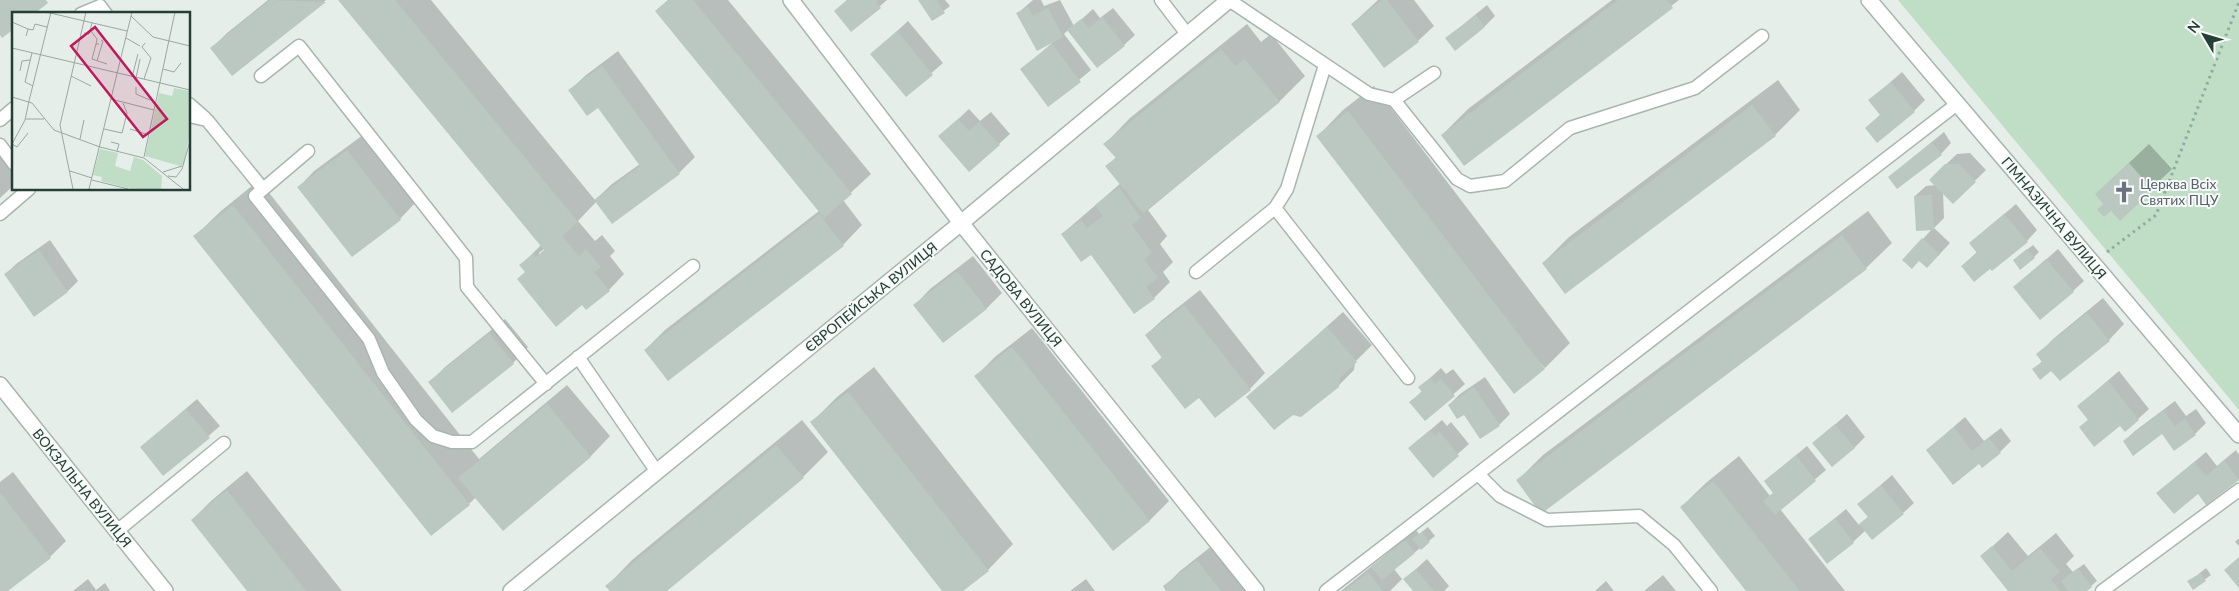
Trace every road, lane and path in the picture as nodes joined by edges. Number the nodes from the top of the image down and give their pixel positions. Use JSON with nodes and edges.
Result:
{"nodes":[{"id":1,"x":791,"y":0,"type":"edge"},
{"id":2,"x":1161,"y":0,"type":"edge"},
{"id":3,"x":1229,"y":0,"type":"edge"},
{"id":4,"x":1869,"y":0,"type":"edge"},
{"id":5,"x":2239,"y":2,"type":"edge"},
{"id":6,"x":86,"y":12,"type":"edge"},
{"id":7,"x":104,"y":12,"type":"edge"},
{"id":8,"x":1187,"y":34,"type":"junction"},
{"id":9,"x":1762,"y":36,"type":"dead end"},
{"id":10,"x":1325,"y":64,"type":"junction"},
{"id":11,"x":1434,"y":73,"type":"dead end"},
{"id":12,"x":261,"y":76,"type":"dead end"},
{"id":13,"x":1394,"y":100,"type":"junction"},
{"id":14,"x":1957,"y":104,"type":"junction"},
{"id":15,"x":190,"y":105,"type":"edge"},
{"id":16,"x":12,"y":110,"type":"edge"},
{"id":17,"x":190,"y":116,"type":"edge"},
{"id":18,"x":0,"y":120,"type":"edge"},
{"id":19,"x":207,"y":120,"type":"junction"},
{"id":20,"x":0,"y":145,"type":"edge"},
{"id":21,"x":308,"y":151,"type":"dead end"},
{"id":22,"x":12,"y":161,"type":"edge"},
{"id":23,"x":263,"y":188,"type":"junction"},
{"id":24,"x":28,"y":190,"type":"edge"},
{"id":25,"x":1275,"y":208,"type":"junction"},
{"id":26,"x":0,"y":214,"type":"edge"},
{"id":27,"x":961,"y":223,"type":"junction"},
{"id":28,"x":2093,"y":263,"type":"junction"},
{"id":29,"x":694,"y":266,"type":"dead end"},
{"id":30,"x":1196,"y":272,"type":"dead end"},
{"id":31,"x":578,"y":357,"type":"junction"},
{"id":32,"x":1408,"y":378,"type":"dead end"},
{"id":33,"x":546,"y":384,"type":"junction"},
{"id":34,"x":0,"y":385,"type":"edge"},
{"id":35,"x":2239,"y":435,"type":"edge"},
{"id":36,"x":224,"y":443,"type":"dead end"},
{"id":37,"x":657,"y":472,"type":"junction"},
{"id":38,"x":1478,"y":474,"type":"junction"},
{"id":39,"x":2239,"y":490,"type":"edge"},
{"id":40,"x":117,"y":531,"type":"junction"},
{"id":41,"x":165,"y":591,"type":"edge"},
{"id":42,"x":511,"y":591,"type":"edge"},
{"id":43,"x":1256,"y":591,"type":"edge"},
{"id":44,"x":1326,"y":591,"type":"edge"},
{"id":45,"x":1711,"y":591,"type":"edge"},
{"id":46,"x":2102,"y":591,"type":"edge"}],
"edges":[{"from":1,"to":27,"type":"street","name":"САДОВА ВУЛИЦЯ"},
{"from":2,"to":8,"type":"lane"},
{"from":3,"to":8,"type":"street","name":"ЄВРОПЕЙСЬКА ВУЛИЦЯ"},
{"from":3,"to":10,"type":"lane"},
{"from":4,"to":14,"type":"street","name":"ГІМНАЗИЧНА ВУЛИЦЯ"},
{"from":5,"to":28,"type":"path"},
{"from":6,"to":7,"type":"lane"},
{"from":8,"to":27,"type":"street","name":"ЄВРОПЕЙСЬКА ВУЛИЦЯ"},
{"from":9,"to":13,"type":"lane"},
{"from":10,"to":13,"type":"lane"},
{"from":10,"to":25,"type":"lane"},
{"from":11,"to":13,"type":"lane"},
{"from":12,"to":33,"type":"lane"},
{"from":14,"to":28,"type":"street","name":"ГІМНАЗИЧНА ВУЛИЦЯ"},
{"from":14,"to":38,"type":"lane"},
{"from":15,"to":19,"type":"lane"},
{"from":16,"to":18,"type":"lane"},
{"from":17,"to":19,"type":"lane"},
{"from":19,"to":23,"type":"lane"},
{"from":20,"to":22,"type":"lane"},
{"from":21,"to":23,"type":"lane"},
{"from":23,"to":33,"type":"lane"},
{"from":24,"to":26,"type":"lane"},
{"from":25,"to":30,"type":"lane"},
{"from":25,"to":32,"type":"lane"},
{"from":27,"to":37,"type":"street","name":"ЄВРОПЕЙСЬКА ВУЛИЦЯ"},
{"from":27,"to":43,"type":"street","name":"САДОВА ВУЛИЦЯ"},
{"from":28,"to":35,"type":"street","name":"ГІМНАЗИЧНА ВУЛИЦЯ"},
{"from":29,"to":31,"type":"lane"},
{"from":31,"to":33,"type":"lane"},
{"from":31,"to":37,"type":"lane"},
{"from":34,"to":40,"type":"street","name":"ВОКЗАЛЬНА ВУЛИЦЯ"},
{"from":36,"to":40,"type":"lane"},
{"from":37,"to":42,"type":"street","name":"ЄВРОПЕЙСЬКА ВУЛИЦЯ"},
{"from":38,"to":44,"type":"lane"},
{"from":38,"to":45,"type":"lane"},
{"from":39,"to":46,"type":"lane"},
{"from":40,"to":41,"type":"street","name":"ВОКЗАЛЬНА ВУЛИЦЯ"}]}
